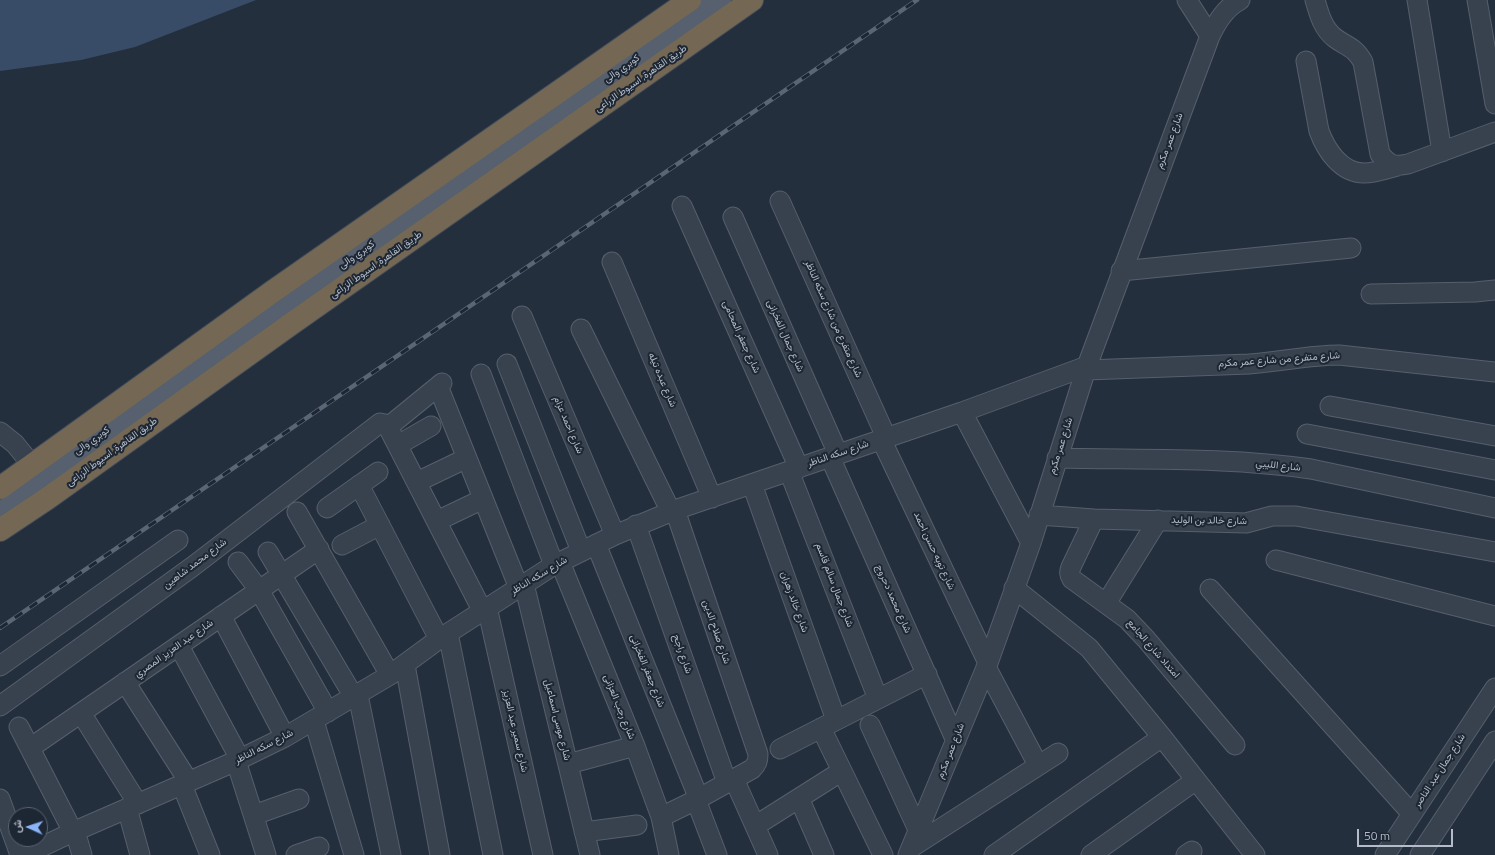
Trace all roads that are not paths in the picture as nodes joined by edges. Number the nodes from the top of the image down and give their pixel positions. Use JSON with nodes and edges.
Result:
{"nodes":[{"id":1,"x":690,"y":0,"type":"edge"},
{"id":2,"x":720,"y":0,"type":"edge"},
{"id":3,"x":752,"y":0,"type":"edge"},
{"id":4,"x":1186,"y":0,"type":"edge"},
{"id":5,"x":1240,"y":0,"type":"edge"},
{"id":6,"x":1315,"y":0,"type":"edge"},
{"id":7,"x":1417,"y":0,"type":"edge"},
{"id":8,"x":1477,"y":0,"type":"edge"},
{"id":9,"x":1210,"y":36,"type":"junction"},
{"id":10,"x":1306,"y":60,"type":"dead end"},
{"id":11,"x":1495,"y":104,"type":"edge"},
{"id":12,"x":1495,"y":132,"type":"edge"},
{"id":13,"x":1442,"y":152,"type":"junction"},
{"id":14,"x":1397,"y":166,"type":"junction"},
{"id":15,"x":780,"y":201,"type":"dead end"},
{"id":16,"x":682,"y":206,"type":"dead end"},
{"id":17,"x":733,"y":217,"type":"dead end"},
{"id":18,"x":339,"y":245,"type":"junction"},
{"id":19,"x":1351,"y":248,"type":"dead end"},
{"id":20,"x":612,"y":262,"type":"dead end"},
{"id":21,"x":1121,"y":271,"type":"junction"},
{"id":22,"x":1495,"y":290,"type":"edge"},
{"id":23,"x":1371,"y":294,"type":"dead end"},
{"id":24,"x":522,"y":316,"type":"dead end"},
{"id":25,"x":581,"y":329,"type":"dead end"},
{"id":26,"x":508,"y":364,"type":"dead end"},
{"id":27,"x":1086,"y":368,"type":"junction"},
{"id":28,"x":1495,"y":372,"type":"edge"},
{"id":29,"x":481,"y":374,"type":"dead end"},
{"id":30,"x":1330,"y":406,"type":"dead end"},
{"id":31,"x":962,"y":412,"type":"junction"},
{"id":32,"x":431,"y":426,"type":"dead end"},
{"id":33,"x":388,"y":427,"type":"junction"},
{"id":34,"x":0,"y":432,"type":"edge"},
{"id":35,"x":1307,"y":434,"type":"dead end"},
{"id":36,"x":1495,"y":436,"type":"edge"},
{"id":37,"x":884,"y":438,"type":"junction"},
{"id":38,"x":398,"y":445,"type":"junction"},
{"id":39,"x":834,"y":456,"type":"junction"},
{"id":40,"x":467,"y":458,"type":"junction"},
{"id":41,"x":1058,"y":458,"type":"junction"},
{"id":42,"x":32,"y":465,"type":"junction"},
{"id":43,"x":794,"y":470,"type":"junction"},
{"id":44,"x":1495,"y":470,"type":"edge"},
{"id":45,"x":378,"y":472,"type":"dead end"},
{"id":46,"x":417,"y":482,"type":"junction"},
{"id":47,"x":752,"y":484,"type":"junction"},
{"id":48,"x":360,"y":485,"type":"junction"},
{"id":49,"x":0,"y":488,"type":"edge"},
{"id":50,"x":712,"y":498,"type":"junction"},
{"id":51,"x":483,"y":499,"type":"junction"},
{"id":52,"x":0,"y":507,"type":"edge"},
{"id":53,"x":327,"y":508,"type":"dead end"},
{"id":54,"x":1495,"y":508,"type":"edge"},
{"id":55,"x":673,"y":511,"type":"junction"},
{"id":56,"x":297,"y":512,"type":"dead end"},
{"id":57,"x":1039,"y":515,"type":"junction"},
{"id":58,"x":0,"y":518,"type":"edge"},
{"id":59,"x":1094,"y":519,"type":"junction"},
{"id":60,"x":1158,"y":520,"type":"junction"},
{"id":61,"x":437,"y":521,"type":"junction"},
{"id":62,"x":380,"y":525,"type":"junction"},
{"id":63,"x":636,"y":525,"type":"junction"},
{"id":64,"x":0,"y":530,"type":"edge"},
{"id":65,"x":615,"y":535,"type":"junction"},
{"id":66,"x":178,"y":540,"type":"dead end"},
{"id":67,"x":1031,"y":543,"type":"junction"},
{"id":68,"x":342,"y":545,"type":"dead end"},
{"id":69,"x":589,"y":547,"type":"junction"},
{"id":70,"x":319,"y":549,"type":"junction"},
{"id":71,"x":268,"y":552,"type":"dead end"},
{"id":72,"x":1495,"y":552,"type":"edge"},
{"id":73,"x":1276,"y":560,"type":"dead end"},
{"id":74,"x":238,"y":562,"type":"dead end"},
{"id":75,"x":557,"y":563,"type":"junction"},
{"id":76,"x":282,"y":575,"type":"junction"},
{"id":77,"x":521,"y":586,"type":"junction"},
{"id":78,"x":1014,"y":588,"type":"junction"},
{"id":79,"x":1210,"y":589,"type":"dead end"},
{"id":80,"x":259,"y":590,"type":"junction"},
{"id":81,"x":1106,"y":602,"type":"junction"},
{"id":82,"x":485,"y":609,"type":"junction"},
{"id":83,"x":221,"y":616,"type":"junction"},
{"id":84,"x":1495,"y":616,"type":"edge"},
{"id":85,"x":444,"y":636,"type":"junction"},
{"id":86,"x":179,"y":646,"type":"junction"},
{"id":87,"x":987,"y":665,"type":"junction"},
{"id":88,"x":0,"y":666,"type":"edge"},
{"id":89,"x":397,"y":670,"type":"junction"},
{"id":90,"x":926,"y":674,"type":"junction"},
{"id":91,"x":125,"y":682,"type":"junction"},
{"id":92,"x":1495,"y":688,"type":"edge"},
{"id":93,"x":356,"y":696,"type":"junction"},
{"id":94,"x":878,"y":699,"type":"junction"},
{"id":95,"x":0,"y":706,"type":"edge"},
{"id":96,"x":81,"y":713,"type":"junction"},
{"id":97,"x":321,"y":716,"type":"junction"},
{"id":98,"x":829,"y":724,"type":"junction"},
{"id":99,"x":870,"y":725,"type":"dead end"},
{"id":100,"x":19,"y":727,"type":"dead end"},
{"id":101,"x":285,"y":737,"type":"junction"},
{"id":102,"x":1162,"y":737,"type":"junction"},
{"id":103,"x":956,"y":740,"type":"junction"},
{"id":104,"x":1495,"y":741,"type":"edge"},
{"id":105,"x":635,"y":746,"type":"junction"},
{"id":106,"x":1235,"y":746,"type":"dead end"},
{"id":107,"x":30,"y":748,"type":"junction"},
{"id":108,"x":780,"y":749,"type":"dead end"},
{"id":109,"x":1058,"y":753,"type":"dead end"},
{"id":110,"x":238,"y":760,"type":"junction"},
{"id":111,"x":568,"y":764,"type":"junction"},
{"id":112,"x":1038,"y":765,"type":"junction"},
{"id":113,"x":842,"y":771,"type":"junction"},
{"id":114,"x":1196,"y":780,"type":"junction"},
{"id":115,"x":731,"y":781,"type":"junction"},
{"id":116,"x":186,"y":784,"type":"junction"},
{"id":117,"x":799,"y":798,"type":"junction"},
{"id":118,"x":0,"y":799,"type":"edge"},
{"id":119,"x":299,"y":799,"type":"dead end"},
{"id":120,"x":697,"y":800,"type":"junction"},
{"id":121,"x":133,"y":806,"type":"junction"},
{"id":122,"x":1412,"y":814,"type":"junction"},
{"id":123,"x":254,"y":815,"type":"junction"},
{"id":124,"x":661,"y":817,"type":"junction"},
{"id":125,"x":638,"y":825,"type":"dead end"},
{"id":126,"x":755,"y":826,"type":"junction"},
{"id":127,"x":74,"y":831,"type":"junction"},
{"id":128,"x":584,"y":832,"type":"junction"},
{"id":129,"x":913,"y":845,"type":"edge"},
{"id":130,"x":319,"y":847,"type":"dead end"},
{"id":131,"x":20,"y":855,"type":"edge"},
{"id":132,"x":24,"y":855,"type":"edge"},
{"id":133,"x":82,"y":855,"type":"edge"},
{"id":134,"x":140,"y":855,"type":"edge"},
{"id":135,"x":210,"y":855,"type":"edge"},
{"id":136,"x":266,"y":855,"type":"edge"},
{"id":137,"x":296,"y":855,"type":"edge"},
{"id":138,"x":354,"y":855,"type":"edge"},
{"id":139,"x":391,"y":855,"type":"edge"},
{"id":140,"x":440,"y":855,"type":"edge"},
{"id":141,"x":493,"y":855,"type":"edge"},
{"id":142,"x":543,"y":855,"type":"edge"},
{"id":143,"x":590,"y":855,"type":"edge"},
{"id":144,"x":669,"y":855,"type":"edge"},
{"id":145,"x":718,"y":855,"type":"edge"},
{"id":146,"x":768,"y":855,"type":"edge"},
{"id":147,"x":824,"y":855,"type":"edge"},
{"id":148,"x":883,"y":855,"type":"edge"},
{"id":149,"x":994,"y":855,"type":"edge"},
{"id":150,"x":1091,"y":855,"type":"edge"},
{"id":151,"x":1255,"y":855,"type":"edge"},
{"id":152,"x":1385,"y":855,"type":"edge"},
{"id":153,"x":1420,"y":855,"type":"edge"}],
"edges":[{"from":1,"to":18,"type":"highway"},
{"from":2,"to":58,"type":"main road","name":"كوبري والى"},
{"from":3,"to":64,"type":"highway","name":"طريق القاهرة, اسيوط الزراعى"},
{"from":4,"to":9,"type":"street"},
{"from":5,"to":9,"type":"street","name":"شارع عمر مكرم"},
{"from":6,"to":14,"type":"street"},
{"from":7,"to":13,"type":"street"},
{"from":8,"to":11,"type":"street"},
{"from":9,"to":21,"type":"street","name":"شارع عمر مكرم"},
{"from":10,"to":14,"type":"street"},
{"from":12,"to":13,"type":"street"},
{"from":13,"to":14,"type":"street"},
{"from":15,"to":37,"type":"street","name":"شارع متفرع من شارع سكه الناظر"},
{"from":16,"to":43,"type":"street","name":"شارع جعفر المحامى"},
{"from":17,"to":39,"type":"street","name":"شارع جمال الفخرانى"},
{"from":18,"to":42,"type":"highway"},
{"from":18,"to":52,"type":"main road","name":"كوبري والى"},
{"from":19,"to":21,"type":"street"},
{"from":20,"to":50,"type":"street","name":"شارع عبده تيله"},
{"from":21,"to":27,"type":"street","name":"شارع عمر مكرم"},
{"from":22,"to":23,"type":"street"},
{"from":24,"to":65,"type":"street","name":"شارع احمد عزام"},
{"from":25,"to":55,"type":"street","name":"شارع صلاح الدين"},
{"from":26,"to":69,"type":"street","name":"شارع جعفر الفخرانى"},
{"from":27,"to":28,"type":"street","name":"شارع متفرع من شارع عمر مكرم"},
{"from":27,"to":31,"type":"street","name":"شارع سكه الناظر"},
{"from":27,"to":41,"type":"street","name":"شارع عمر مكرم"},
{"from":29,"to":75,"type":"street","name":"شارع رجب العزانى"},
{"from":30,"to":36,"type":"street"},
{"from":31,"to":37,"type":"street","name":"شارع سكه الناظر"},
{"from":31,"to":67,"type":"street"},
{"from":32,"to":38,"type":"street"},
{"from":33,"to":38,"type":"street","name":"شارع سمير عبد العزيز"},
{"from":33,"to":40,"type":"street","name":"شارع موسى اسماعيل"},
{"from":33,"to":95,"type":"street","name":"شارع محمد شاهين"},
{"from":34,"to":42,"type":"street"},
{"from":35,"to":44,"type":"street"},
{"from":37,"to":39,"type":"street","name":"شارع سكه الناظر"},
{"from":37,"to":87,"type":"street","name":"شارع توبه حسن احمد"},
{"from":38,"to":46,"type":"street","name":"شارع سمير عبد العزيز"},
{"from":39,"to":43,"type":"street","name":"شارع سكه الناظر"},
{"from":39,"to":90,"type":"street","name":"شارع محمد دحروج"},
{"from":40,"to":46,"type":"street"},
{"from":40,"to":51,"type":"street","name":"شارع موسى اسماعيل"},
{"from":41,"to":54,"type":"street","name":"شارع الليبي"},
{"from":41,"to":57,"type":"street","name":"شارع عمر مكرم"},
{"from":42,"to":49,"type":"highway"},
{"from":43,"to":47,"type":"street","name":"شارع سكه الناظر"},
{"from":43,"to":94,"type":"street","name":"شارع جمال سالم قاسم"},
{"from":45,"to":48,"type":"street"},
{"from":46,"to":61,"type":"street","name":"شارع سمير عبد العزيز"},
{"from":47,"to":50,"type":"street","name":"شارع سكه الناظر"},
{"from":47,"to":98,"type":"street","name":"شارع خالد زهران"},
{"from":48,"to":53,"type":"street"},
{"from":48,"to":62,"type":"street"},
{"from":50,"to":55,"type":"street","name":"شارع سكه الناظر"},
{"from":51,"to":61,"type":"street"},
{"from":51,"to":77,"type":"street","name":"شارع موسى اسماعيل"},
{"from":55,"to":63,"type":"street","name":"شارع سكه الناظر"},
{"from":55,"to":115,"type":"street","name":"شارع صلاح الدين"},
{"from":56,"to":70,"type":"street"},
{"from":57,"to":59,"type":"street","name":"شارع خالد بن الوليد"},
{"from":57,"to":67,"type":"street","name":"شارع عمر مكرم"},
{"from":59,"to":60,"type":"street","name":"شارع خالد بن الوليد"},
{"from":59,"to":81,"type":"street","name":"امتداد شارع الجامع"},
{"from":60,"to":72,"type":"street","name":"شارع خالد بن الوليد"},
{"from":60,"to":81,"type":"street"},
{"from":61,"to":82,"type":"street","name":"شارع سمير عبد العزيز"},
{"from":62,"to":68,"type":"street"},
{"from":62,"to":85,"type":"street"},
{"from":63,"to":65,"type":"street","name":"شارع سكه الناظر"},
{"from":63,"to":115,"type":"street","name":"شارع راجح"},
{"from":65,"to":69,"type":"street","name":"شارع سكه الناظر"},
{"from":66,"to":88,"type":"street"},
{"from":67,"to":78,"type":"street","name":"شارع عمر مكرم"},
{"from":69,"to":75,"type":"street","name":"شارع سكه الناظر"},
{"from":69,"to":120,"type":"street","name":"شارع جعفر الفخرانى"},
{"from":70,"to":76,"type":"street","name":"شارع عبد العزيز المصري"},
{"from":70,"to":89,"type":"street"},
{"from":71,"to":76,"type":"street"},
{"from":73,"to":84,"type":"street"},
{"from":74,"to":80,"type":"street"},
{"from":75,"to":77,"type":"street","name":"شارع سكه الناظر"},
{"from":75,"to":105,"type":"street","name":"شارع رجب العزانى"},
{"from":76,"to":80,"type":"street","name":"شارع عبد العزيز المصري"},
{"from":76,"to":93,"type":"street"},
{"from":77,"to":82,"type":"street","name":"شارع سكه الناظر"},
{"from":77,"to":111,"type":"street","name":"شارع موسى اسماعيل"},
{"from":78,"to":87,"type":"street","name":"شارع عمر مكرم"},
{"from":78,"to":102,"type":"street"},
{"from":79,"to":122,"type":"street"},
{"from":80,"to":83,"type":"street","name":"شارع عبد العزيز المصري"},
{"from":80,"to":97,"type":"street"},
{"from":81,"to":106,"type":"street","name":"امتداد شارع الجامع"},
{"from":82,"to":85,"type":"street","name":"شارع سكه الناظر"},
{"from":82,"to":142,"type":"street","name":"شارع سمير عبد العزيز"},
{"from":83,"to":86,"type":"street","name":"شارع عبد العزيز المصري"},
{"from":83,"to":101,"type":"street"},
{"from":85,"to":89,"type":"street","name":"شارع سكه الناظر"},
{"from":85,"to":141,"type":"street"},
{"from":86,"to":91,"type":"street","name":"شارع عبد العزيز المصري"},
{"from":86,"to":110,"type":"street"},
{"from":87,"to":103,"type":"street","name":"شارع عمر مكرم"},
{"from":87,"to":112,"type":"street","name":"شارع توبه حسن احمد"},
{"from":89,"to":93,"type":"street","name":"شارع سكه الناظر"},
{"from":89,"to":140,"type":"street"},
{"from":90,"to":94,"type":"street"},
{"from":90,"to":103,"type":"street","name":"شارع محمد دحروج"},
{"from":91,"to":96,"type":"street","name":"شارع عبد العزيز المصري"},
{"from":91,"to":116,"type":"street"},
{"from":92,"to":122,"type":"street","name":"شارع جمال عبد الناصر"},
{"from":93,"to":97,"type":"street","name":"شارع سكه الناظر"},
{"from":93,"to":139,"type":"street"},
{"from":94,"to":98,"type":"street"},
{"from":96,"to":107,"type":"street","name":"شارع عبد العزيز المصري"},
{"from":96,"to":121,"type":"street"},
{"from":97,"to":101,"type":"street","name":"شارع سكه الناظر"},
{"from":97,"to":138,"type":"street"},
{"from":98,"to":108,"type":"street"},
{"from":98,"to":113,"type":"street","name":"شارع خالد زهران"},
{"from":99,"to":129,"type":"street"},
{"from":100,"to":107,"type":"street"},
{"from":101,"to":110,"type":"street","name":"شارع سكه الناظر"},
{"from":102,"to":114,"type":"street"},
{"from":102,"to":149,"type":"street"},
{"from":103,"to":129,"type":"street","name":"شارع عمر مكرم"},
{"from":104,"to":153,"type":"street"},
{"from":105,"to":111,"type":"street"},
{"from":105,"to":124,"type":"street","name":"شارع رجب العزانى"},
{"from":107,"to":127,"type":"street"},
{"from":109,"to":112,"type":"street"},
{"from":110,"to":116,"type":"street","name":"شارع سكه الناظر"},
{"from":110,"to":123,"type":"street"},
{"from":111,"to":128,"type":"street","name":"شارع موسى اسماعيل"},
{"from":112,"to":129,"type":"street"},
{"from":113,"to":117,"type":"street"},
{"from":113,"to":148,"type":"street","name":"شارع خالد زهران"},
{"from":114,"to":150,"type":"street"},
{"from":114,"to":151,"type":"street"},
{"from":115,"to":120,"type":"street"},
{"from":115,"to":126,"type":"street","name":"شارع راجح"},
{"from":116,"to":121,"type":"street","name":"شارع سكه الناظر"},
{"from":116,"to":135,"type":"street"},
{"from":117,"to":126,"type":"street"},
{"from":117,"to":147,"type":"street"},
{"from":118,"to":131,"type":"street"},
{"from":119,"to":123,"type":"street"},
{"from":120,"to":124,"type":"street"},
{"from":120,"to":145,"type":"street","name":"شارع جعفر الفخرانى"},
{"from":121,"to":127,"type":"street","name":"شارع سكه الناظر"},
{"from":121,"to":134,"type":"street"},
{"from":122,"to":152,"type":"street","name":"شارع جمال عبد الناصر"},
{"from":123,"to":136,"type":"street"},
{"from":124,"to":144,"type":"street","name":"شارع رجب العزانى"},
{"from":125,"to":128,"type":"street"},
{"from":126,"to":146,"type":"street","name":"شارع راجح"},
{"from":127,"to":132,"type":"street","name":"شارع سكه الناظر"},
{"from":127,"to":133,"type":"street"},
{"from":128,"to":143,"type":"street","name":"شارع موسى اسماعيل"},
{"from":130,"to":137,"type":"street"}]}
